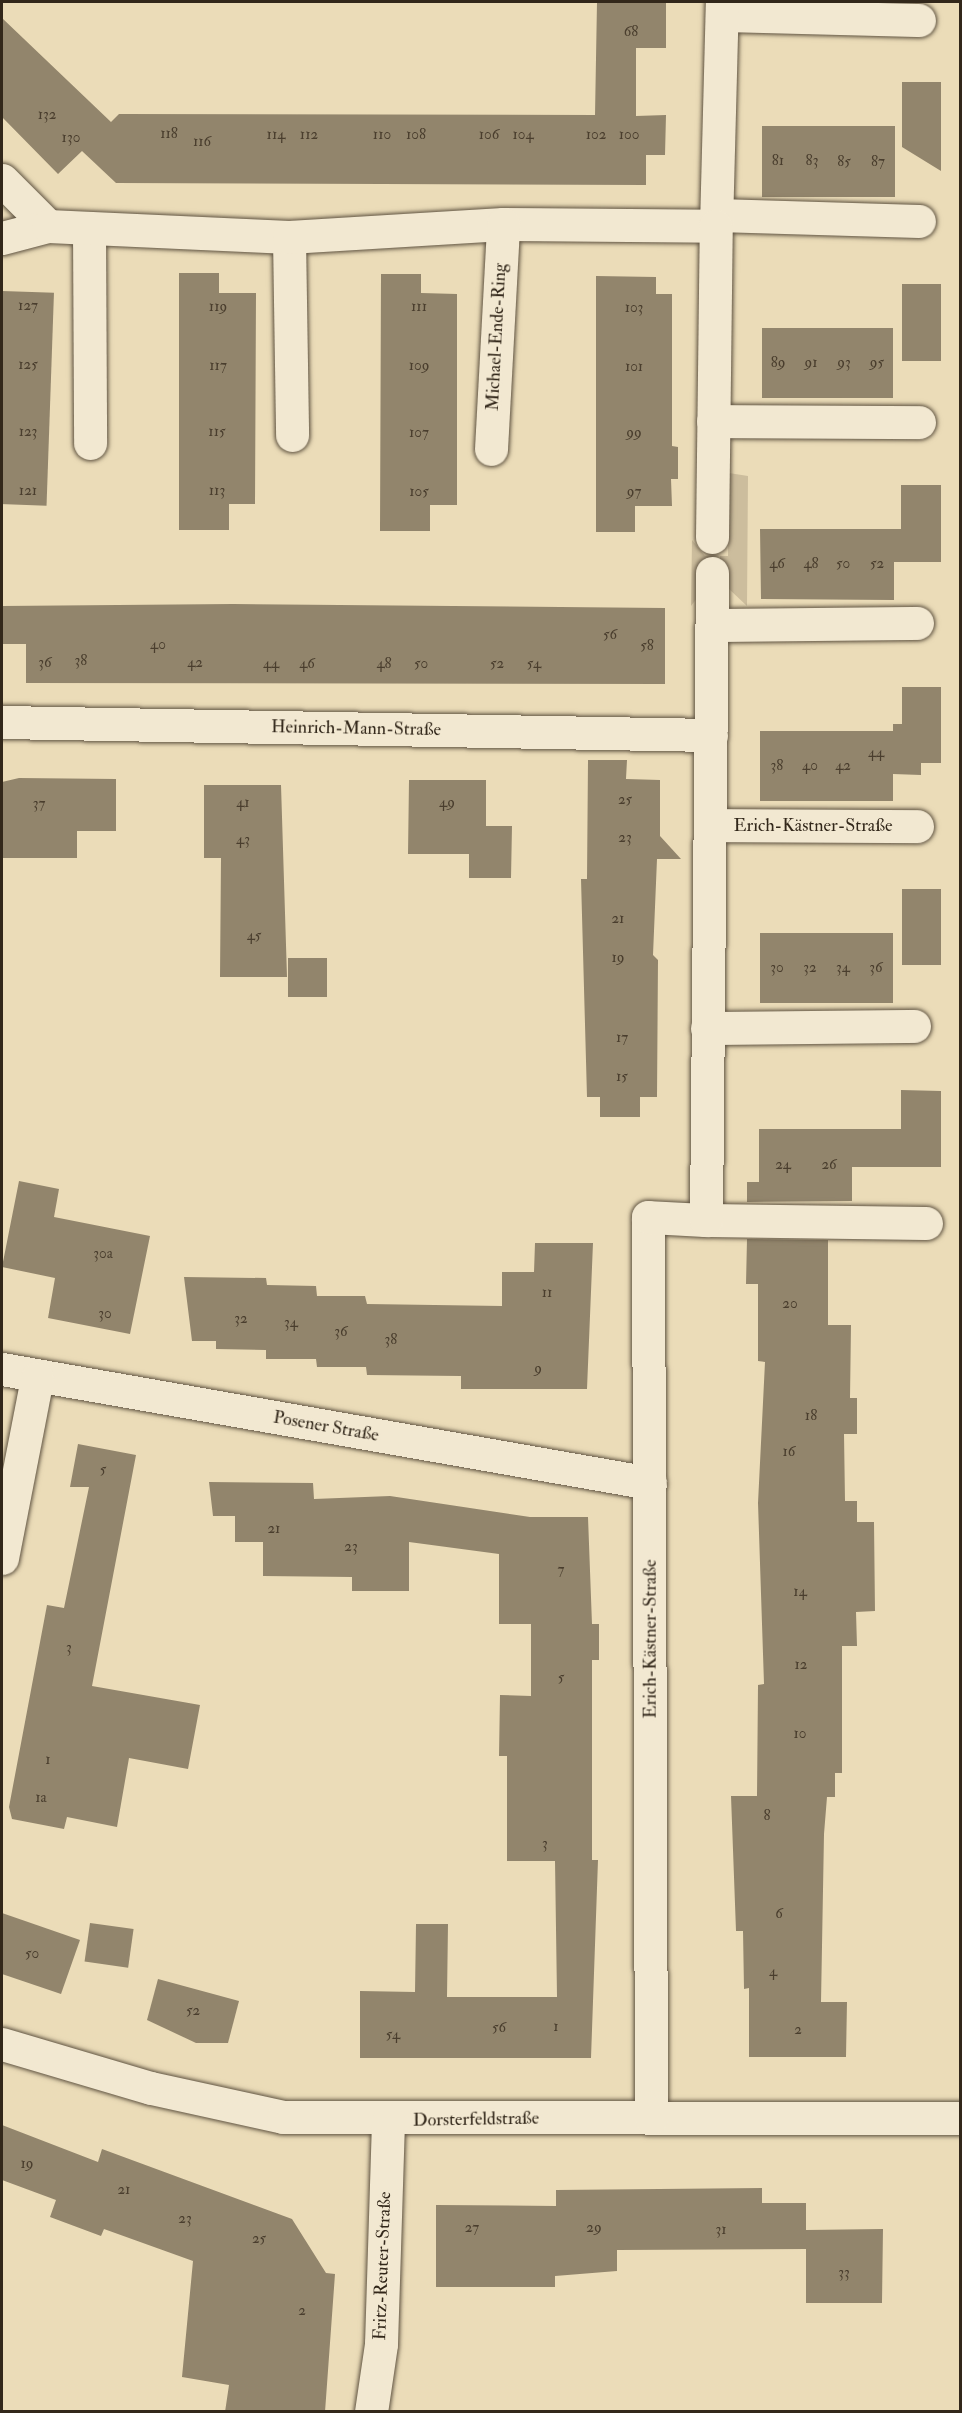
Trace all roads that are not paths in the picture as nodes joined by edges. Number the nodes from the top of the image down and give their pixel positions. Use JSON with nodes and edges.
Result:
{"nodes":[{"id":1,"x":722,"y":8,"type":"edge"},
{"id":2,"x":919,"y":20,"type":"dead end"},
{"id":3,"x":2,"y":180,"type":"edge"},
{"id":4,"x":717,"y":221,"type":"junction"},
{"id":5,"x":919,"y":221,"type":"dead end"},
{"id":6,"x":503,"y":224,"type":"junction"},
{"id":7,"x":48,"y":226,"type":"junction"},
{"id":8,"x":89,"y":228,"type":"junction"},
{"id":9,"x":289,"y":237,"type":"junction"},
{"id":10,"x":2,"y":238,"type":"edge"},
{"id":11,"x":713,"y":421,"type":"junction"},
{"id":12,"x":919,"y":422,"type":"dead end"},
{"id":13,"x":292,"y":435,"type":"dead end"},
{"id":14,"x":90,"y":443,"type":"dead end"},
{"id":15,"x":491,"y":449,"type":"dead end"},
{"id":16,"x":712,"y":537,"type":"dead end"},
{"id":17,"x":712,"y":573,"type":"dead end"},
{"id":18,"x":917,"y":623,"type":"dead end"},
{"id":19,"x":712,"y":625,"type":"junction"},
{"id":20,"x":2,"y":722,"type":"edge"},
{"id":21,"x":711,"y":735,"type":"junction"},
{"id":22,"x":710,"y":825,"type":"junction"},
{"id":23,"x":917,"y":826,"type":"dead end"},
{"id":24,"x":914,"y":1026,"type":"dead end"},
{"id":25,"x":707,"y":1028,"type":"junction"},
{"id":26,"x":706,"y":1220,"type":"junction"},
{"id":27,"x":926,"y":1223,"type":"dead end"},
{"id":28,"x":2,"y":1369,"type":"edge"},
{"id":29,"x":37,"y":1378,"type":"junction"},
{"id":30,"x":650,"y":1483,"type":"junction"},
{"id":31,"x":2,"y":1558,"type":"edge"},
{"id":32,"x":2,"y":2044,"type":"edge"},
{"id":33,"x":651,"y":2118,"type":"junction"},
{"id":34,"x":960,"y":2118,"type":"edge"},
{"id":35,"x":388,"y":2121,"type":"junction"},
{"id":36,"x":371,"y":2412,"type":"edge"}],
"edges":[{"from":1,"to":2,"type":"street"},
{"from":1,"to":4,"type":"street"},
{"from":3,"to":7,"type":"street"},
{"from":4,"to":5,"type":"street"},
{"from":4,"to":6,"type":"street"},
{"from":4,"to":11,"type":"street"},
{"from":6,"to":9,"type":"street"},
{"from":6,"to":15,"type":"street","name":"Michael-Ende-Ring"},
{"from":7,"to":8,"type":"street"},
{"from":7,"to":10,"type":"street"},
{"from":8,"to":9,"type":"street"},
{"from":8,"to":14,"type":"street"},
{"from":9,"to":13,"type":"street"},
{"from":11,"to":12,"type":"street"},
{"from":11,"to":16,"type":"street"},
{"from":17,"to":19,"type":"street","name":"Erich-Kästner-Straße"},
{"from":18,"to":19,"type":"street"},
{"from":19,"to":21,"type":"street","name":"Erich-Kästner-Straße"},
{"from":20,"to":21,"type":"street","name":"Heinrich-Mann-Straße"},
{"from":21,"to":22,"type":"street","name":"Erich-Kästner-Straße"},
{"from":22,"to":23,"type":"street","name":"Erich-Kästner-Straße"},
{"from":22,"to":25,"type":"street","name":"Erich-Kästner-Straße"},
{"from":24,"to":25,"type":"street"},
{"from":25,"to":26,"type":"street","name":"Erich-Kästner-Straße"},
{"from":26,"to":27,"type":"street","name":"Erich-Kästner-Straße"},
{"from":26,"to":30,"type":"street","name":"Erich-Kästner-Straße"},
{"from":28,"to":29,"type":"street","name":"Posener Straße"},
{"from":29,"to":30,"type":"street","name":"Posener Straße"},
{"from":29,"to":31,"type":"street"},
{"from":30,"to":33,"type":"street","name":"Erich-Kästner-Straße"},
{"from":32,"to":35,"type":"street","name":"Dorsterfeldstraße"},
{"from":33,"to":34,"type":"street","name":"Dorsterfeldstraße"},
{"from":33,"to":35,"type":"street","name":"Dorsterfeldstraße"},
{"from":35,"to":36,"type":"street","name":"Fritz-Reuter-Straße"}]}
